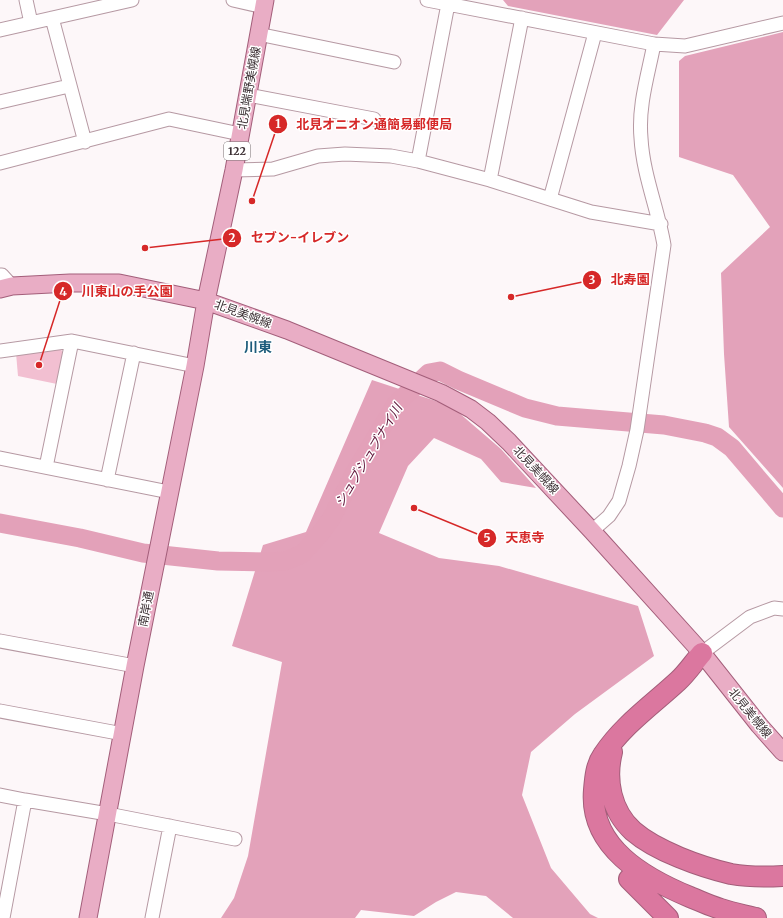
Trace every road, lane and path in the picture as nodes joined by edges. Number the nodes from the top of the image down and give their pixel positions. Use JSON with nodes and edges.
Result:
{"nodes":[{"id":1,"x":26,"y":0,"type":"edge"},
{"id":2,"x":132,"y":0,"type":"edge"},
{"id":3,"x":233,"y":0,"type":"edge"},
{"id":4,"x":427,"y":0,"type":"edge"},
{"id":5,"x":265,"y":3,"type":"edge"},
{"id":6,"x":448,"y":4,"type":"junction"},
{"id":7,"x":52,"y":18,"type":"junction"},
{"id":8,"x":522,"y":18,"type":"junction"},
{"id":9,"x":31,"y":22,"type":"junction"},
{"id":10,"x":783,"y":23,"type":"edge"},
{"id":11,"x":0,"y":30,"type":"edge"},
{"id":12,"x":595,"y":33,"type":"junction"},
{"id":13,"x":258,"y":34,"type":"junction"},
{"id":14,"x":654,"y":44,"type":"junction"},
{"id":15,"x":394,"y":62,"type":"dead end"},
{"id":16,"x":70,"y":86,"type":"junction"},
{"id":17,"x":248,"y":95,"type":"junction"},
{"id":18,"x":0,"y":102,"type":"edge"},
{"id":19,"x":374,"y":119,"type":"dead end"},
{"id":20,"x":240,"y":134,"type":"junction"},
{"id":21,"x":85,"y":142,"type":"junction"},
{"id":22,"x":418,"y":161,"type":"junction"},
{"id":23,"x":0,"y":163,"type":"edge"},
{"id":24,"x":234,"y":170,"type":"junction"},
{"id":25,"x":490,"y":180,"type":"junction"},
{"id":26,"x":550,"y":199,"type":"junction"},
{"id":27,"x":661,"y":224,"type":"junction"},
{"id":28,"x":4,"y":284,"type":"edge"},
{"id":29,"x":206,"y":301,"type":"junction"},
{"id":30,"x":72,"y":341,"type":"junction"},
{"id":31,"x":0,"y":351,"type":"edge"},
{"id":32,"x":134,"y":353,"type":"junction"},
{"id":33,"x":195,"y":366,"type":"junction"},
{"id":34,"x":0,"y":458,"type":"edge"},
{"id":35,"x":46,"y":468,"type":"junction"},
{"id":36,"x":107,"y":480,"type":"junction"},
{"id":37,"x":169,"y":492,"type":"junction"},
{"id":38,"x":592,"y":531,"type":"junction"},
{"id":39,"x":783,"y":609,"type":"edge"},
{"id":40,"x":0,"y":641,"type":"edge"},
{"id":41,"x":702,"y":653,"type":"junction"},
{"id":42,"x":135,"y":666,"type":"junction"},
{"id":43,"x":0,"y":711,"type":"edge"},
{"id":44,"x":123,"y":734,"type":"junction"},
{"id":45,"x":615,"y":740,"type":"junction"},
{"id":46,"x":783,"y":752,"type":"edge"},
{"id":47,"x":0,"y":795,"type":"edge"},
{"id":48,"x":25,"y":800,"type":"junction"},
{"id":49,"x":108,"y":814,"type":"junction"},
{"id":50,"x":170,"y":826,"type":"junction"},
{"id":51,"x":235,"y":839,"type":"dead end"},
{"id":52,"x":783,"y":876,"type":"edge"},
{"id":53,"x":629,"y":879,"type":"junction"},
{"id":54,"x":5,"y":883,"type":"edge"},
{"id":55,"x":3,"y":918,"type":"edge"},
{"id":56,"x":88,"y":918,"type":"edge"},
{"id":57,"x":152,"y":918,"type":"edge"},
{"id":58,"x":668,"y":918,"type":"edge"},
{"id":59,"x":720,"y":918,"type":"edge"},
{"id":60,"x":756,"y":918,"type":"edge"}],
"edges":[{"from":1,"to":9,"type":"street"},
{"from":2,"to":7,"type":"street"},
{"from":3,"to":5,"type":"street"},
{"from":4,"to":6,"type":"street"},
{"from":5,"to":13,"type":"main road","name":"北見端野美幌線","number":"122"},
{"from":6,"to":8,"type":"street"},
{"from":6,"to":22,"type":"street"},
{"from":7,"to":9,"type":"street"},
{"from":7,"to":16,"type":"street"},
{"from":8,"to":12,"type":"street"},
{"from":8,"to":25,"type":"street"},
{"from":9,"to":11,"type":"street"},
{"from":10,"to":14,"type":"street"},
{"from":12,"to":14,"type":"street"},
{"from":12,"to":26,"type":"street"},
{"from":13,"to":15,"type":"street"},
{"from":13,"to":17,"type":"main road","name":"北見端野美幌線","number":"122"},
{"from":14,"to":27,"type":"street"},
{"from":16,"to":18,"type":"street"},
{"from":16,"to":21,"type":"street"},
{"from":17,"to":19,"type":"street"},
{"from":17,"to":20,"type":"main road","name":"北見端野美幌線","number":"122"},
{"from":20,"to":21,"type":"street"},
{"from":20,"to":24,"type":"main road","name":"北見端野美幌線","number":"122"},
{"from":21,"to":23,"type":"street"},
{"from":22,"to":24,"type":"street"},
{"from":22,"to":25,"type":"street"},
{"from":24,"to":29,"type":"main road","name":"北見端野美幌線","number":"122"},
{"from":25,"to":26,"type":"street"},
{"from":26,"to":27,"type":"street"},
{"from":27,"to":38,"type":"street"},
{"from":28,"to":29,"type":"main road"},
{"from":29,"to":33,"type":"main road","name":"南岸通"},
{"from":29,"to":38,"type":"main road","name":"北見美幌線"},
{"from":30,"to":31,"type":"street"},
{"from":30,"to":32,"type":"street"},
{"from":30,"to":35,"type":"street"},
{"from":32,"to":33,"type":"street"},
{"from":32,"to":36,"type":"street"},
{"from":33,"to":37,"type":"main road","name":"南岸通"},
{"from":34,"to":35,"type":"street"},
{"from":35,"to":36,"type":"street"},
{"from":36,"to":37,"type":"street"},
{"from":37,"to":42,"type":"main road","name":"南岸通"},
{"from":38,"to":41,"type":"main road","name":"北見美幌線"},
{"from":39,"to":41,"type":"street"},
{"from":40,"to":42,"type":"street"},
{"from":41,"to":45,"type":"highway"},
{"from":41,"to":46,"type":"main road","name":"北見美幌線"},
{"from":41,"to":53,"type":"highway"},
{"from":42,"to":44,"type":"main road","name":"南岸通"},
{"from":43,"to":44,"type":"street"},
{"from":44,"to":49,"type":"main road","name":"南岸通"},
{"from":45,"to":52,"type":"highway"},
{"from":45,"to":60,"type":"highway"},
{"from":47,"to":48,"type":"street"},
{"from":48,"to":49,"type":"street"},
{"from":48,"to":54,"type":"street"},
{"from":49,"to":50,"type":"street"},
{"from":49,"to":56,"type":"main road","name":"南岸通"},
{"from":50,"to":51,"type":"street"},
{"from":50,"to":57,"type":"street"},
{"from":53,"to":58,"type":"highway"},
{"from":53,"to":59,"type":"highway"},
{"from":54,"to":55,"type":"street"}]}
